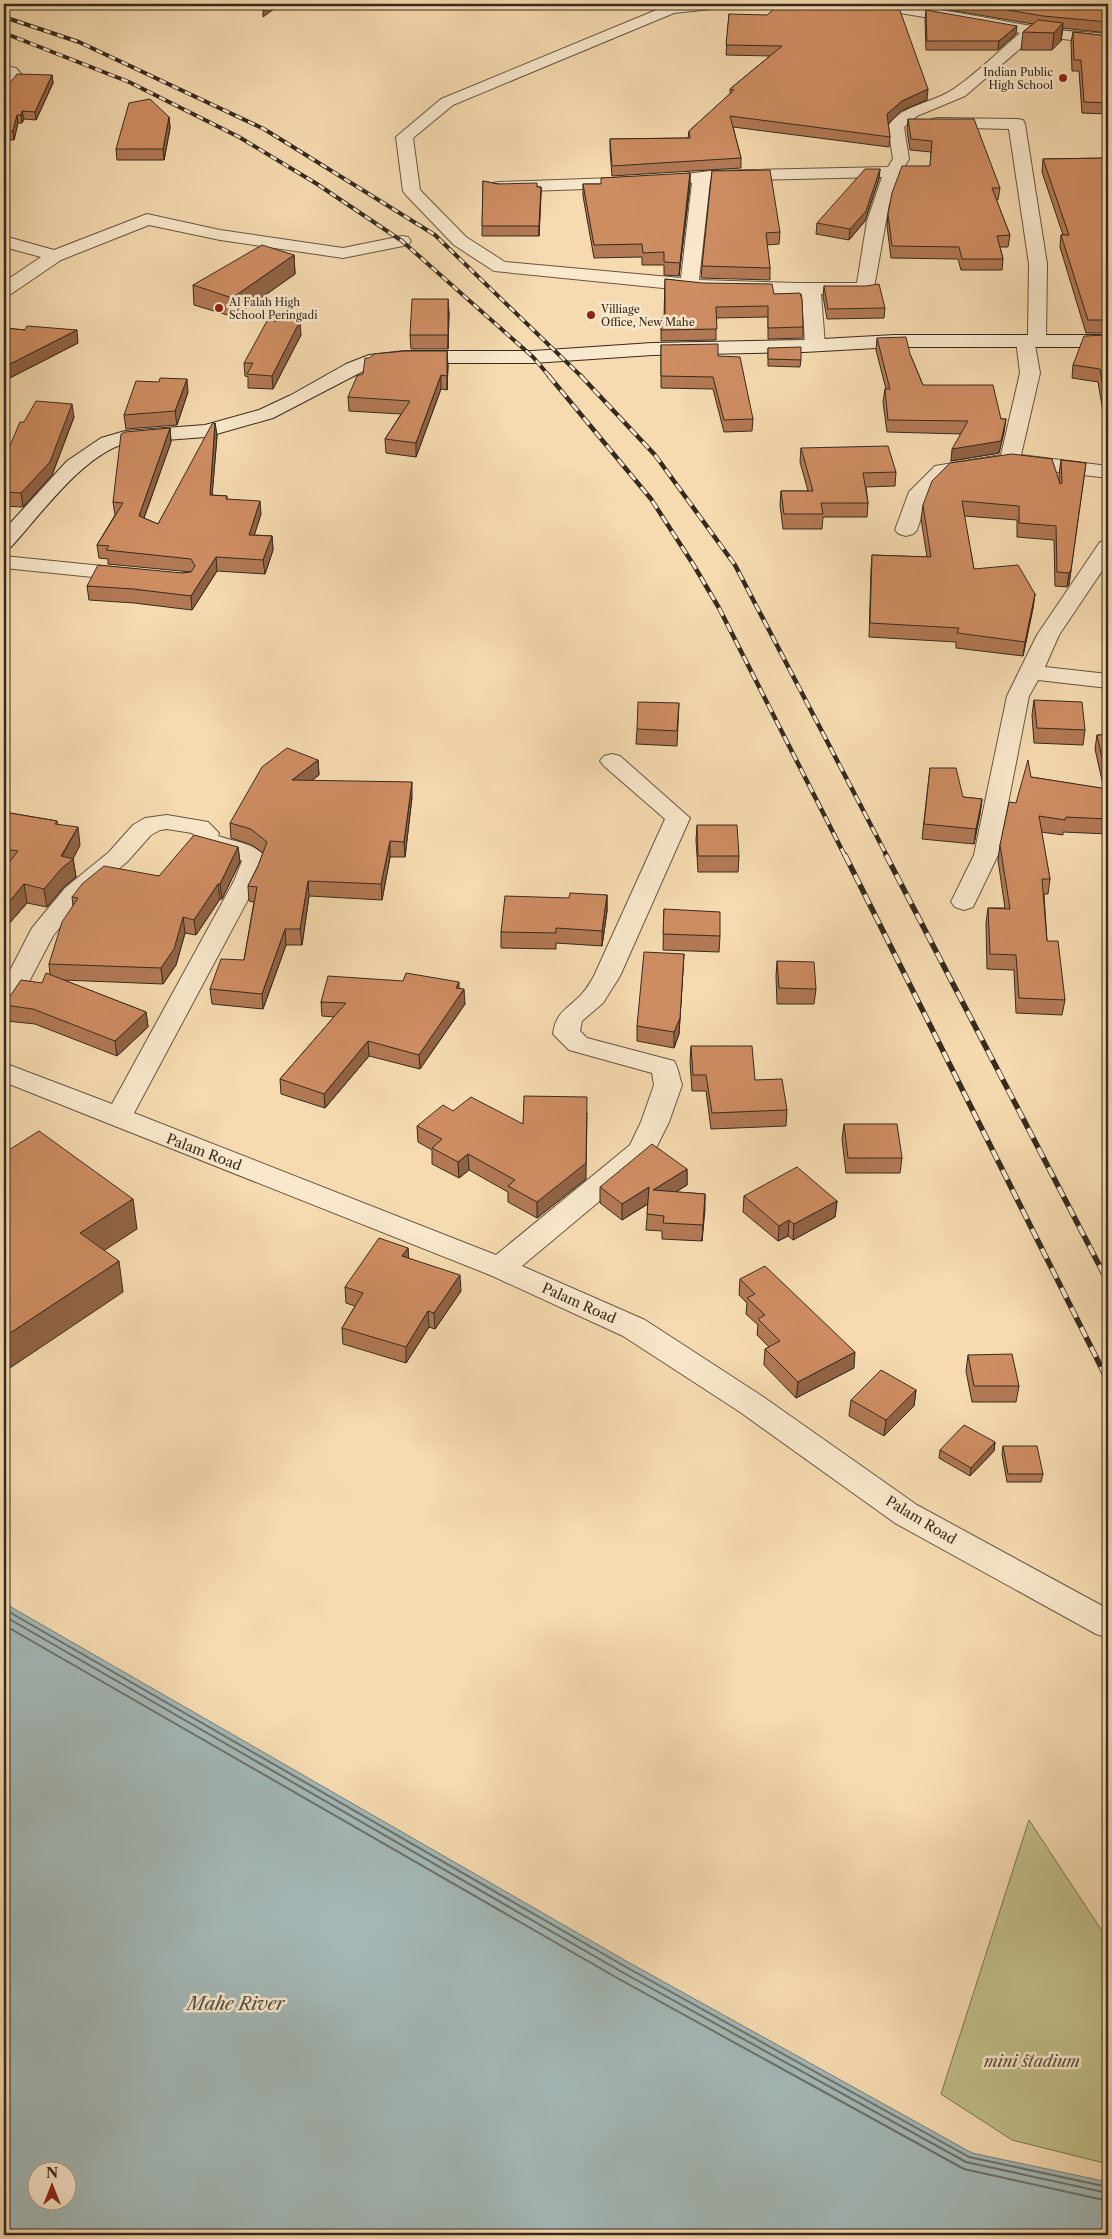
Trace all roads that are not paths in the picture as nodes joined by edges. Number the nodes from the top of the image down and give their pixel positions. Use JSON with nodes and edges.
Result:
{"nodes":[{"id":1,"x":712,"y":4,"type":"edge"},
{"id":2,"x":876,"y":4,"type":"edge"},
{"id":3,"x":1032,"y":31,"type":"junction"},
{"id":4,"x":1108,"y":39,"type":"edge"},
{"id":5,"x":4,"y":71,"type":"edge"},
{"id":6,"x":4,"y":86,"type":"edge"},
{"id":7,"x":899,"y":123,"type":"junction"},
{"id":8,"x":892,"y":172,"type":"junction"},
{"id":9,"x":702,"y":177,"type":"junction"},
{"id":10,"x":498,"y":187,"type":"edge"},
{"id":11,"x":4,"y":241,"type":"edge"},
{"id":12,"x":402,"y":241,"type":"dead end"},
{"id":13,"x":55,"y":256,"type":"junction"},
{"id":14,"x":689,"y":284,"type":"junction"},
{"id":15,"x":4,"y":290,"type":"edge"},
{"id":16,"x":811,"y":290,"type":"junction"},
{"id":17,"x":1031,"y":340,"type":"junction"},
{"id":18,"x":1108,"y":341,"type":"edge"},
{"id":19,"x":815,"y":345,"type":"junction"},
{"id":20,"x":1010,"y":460,"type":"junction"},
{"id":21,"x":1108,"y":472,"type":"edge"},
{"id":22,"x":906,"y":530,"type":"dead end"},
{"id":23,"x":4,"y":543,"type":"edge"},
{"id":24,"x":1108,"y":547,"type":"edge"},
{"id":25,"x":4,"y":562,"type":"edge"},
{"id":26,"x":148,"y":576,"type":"edge"},
{"id":27,"x":1031,"y":672,"type":"junction"},
{"id":28,"x":1108,"y":681,"type":"edge"},
{"id":29,"x":612,"y":761,"type":"dead end"},
{"id":30,"x":964,"y":902,"type":"dead end"},
{"id":31,"x":4,"y":1001,"type":"edge"},
{"id":32,"x":4,"y":1072,"type":"edge"},
{"id":33,"x":118,"y":1118,"type":"junction"},
{"id":34,"x":500,"y":1268,"type":"junction"},
{"id":35,"x":1108,"y":1625,"type":"edge"}],
"edges":[{"from":1,"to":14,"type":"street"},
{"from":2,"to":3,"type":"street"},
{"from":3,"to":4,"type":"street"},
{"from":3,"to":7,"type":"street"},
{"from":5,"to":6,"type":"street"},
{"from":7,"to":8,"type":"street"},
{"from":7,"to":17,"type":"street"},
{"from":8,"to":9,"type":"street"},
{"from":8,"to":16,"type":"street"},
{"from":9,"to":10,"type":"street"},
{"from":9,"to":14,"type":"street"},
{"from":11,"to":13,"type":"street"},
{"from":12,"to":13,"type":"street"},
{"from":13,"to":15,"type":"street"},
{"from":14,"to":16,"type":"street"},
{"from":16,"to":19,"type":"street"},
{"from":17,"to":18,"type":"street"},
{"from":17,"to":19,"type":"street"},
{"from":17,"to":20,"type":"street"},
{"from":19,"to":23,"type":"street"},
{"from":20,"to":21,"type":"street"},
{"from":20,"to":22,"type":"street"},
{"from":24,"to":27,"type":"street"},
{"from":25,"to":26,"type":"street"},
{"from":27,"to":28,"type":"street"},
{"from":27,"to":30,"type":"street"},
{"from":29,"to":34,"type":"street"},
{"from":31,"to":33,"type":"street"},
{"from":32,"to":33,"type":"street","name":"Palam Road"},
{"from":33,"to":34,"type":"street","name":"Palam Road"},
{"from":34,"to":35,"type":"street","name":"Palam Road"}]}
